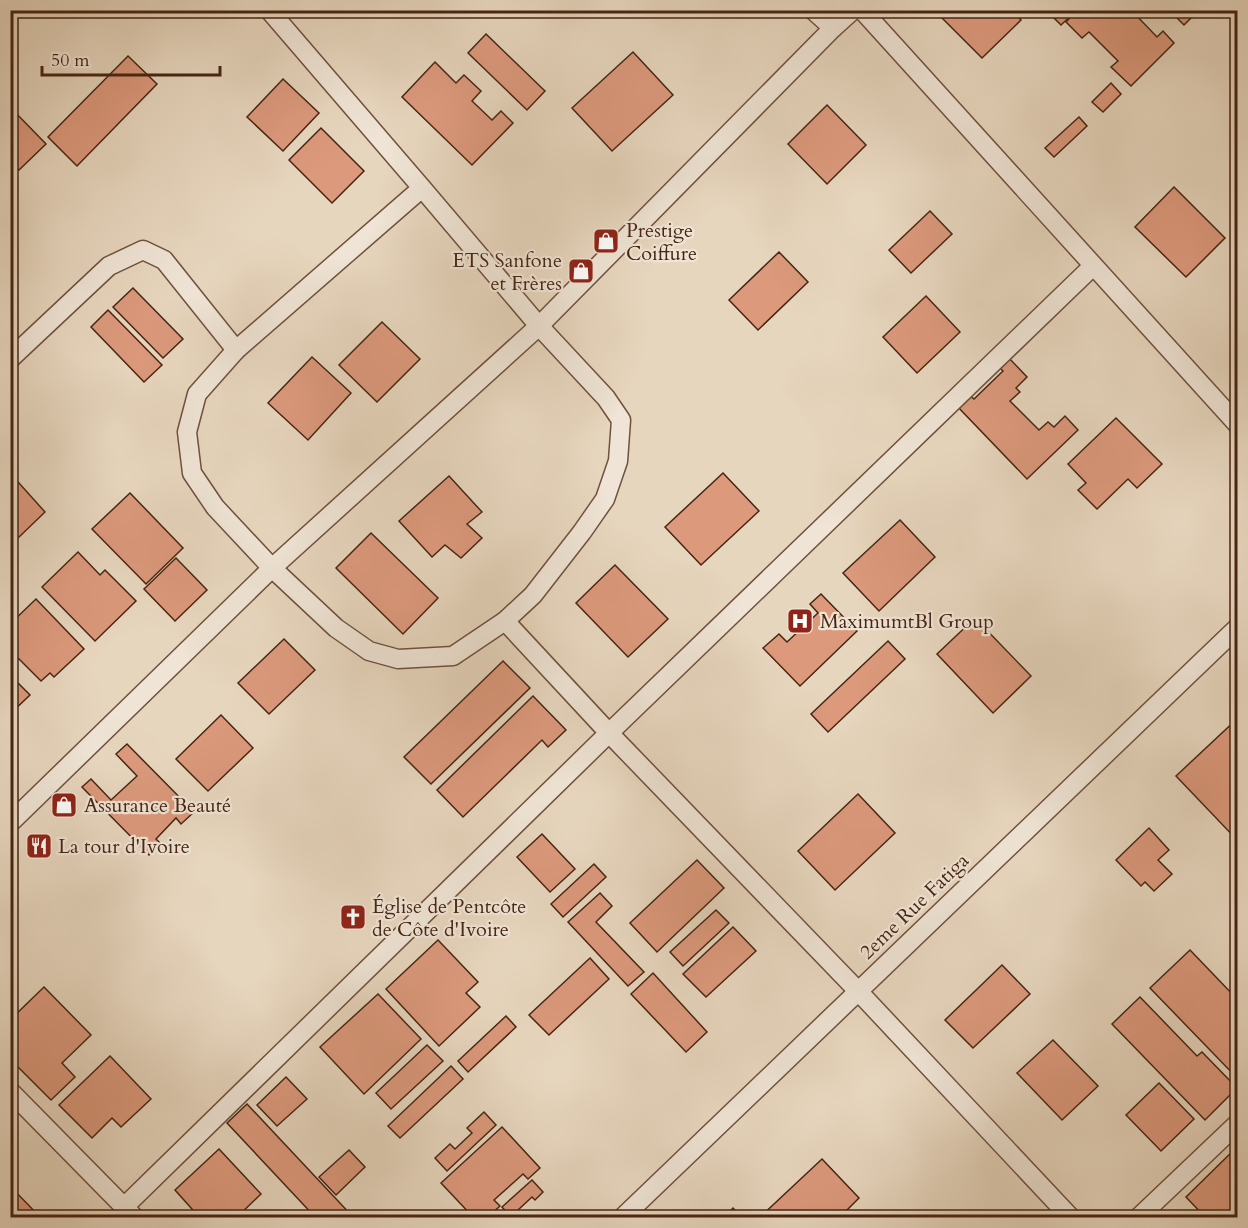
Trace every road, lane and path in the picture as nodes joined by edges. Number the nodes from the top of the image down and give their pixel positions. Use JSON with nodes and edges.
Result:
{"nodes":[{"id":1,"x":269,"y":10,"type":"edge"},
{"id":2,"x":813,"y":10,"type":"edge"},
{"id":3,"x":853,"y":10,"type":"edge"},
{"id":4,"x":862,"y":10,"type":"edge"},
{"id":5,"x":833,"y":28,"type":"junction"},
{"id":6,"x":422,"y":188,"type":"junction"},
{"id":7,"x":1093,"y":266,"type":"junction"},
{"id":8,"x":538,"y":326,"type":"junction"},
{"id":9,"x":236,"y":350,"type":"junction"},
{"id":10,"x":10,"y":359,"type":"edge"},
{"id":11,"x":1238,"y":425,"type":"edge"},
{"id":12,"x":273,"y":568,"type":"junction"},
{"id":13,"x":505,"y":621,"type":"junction"},
{"id":14,"x":1238,"y":627,"type":"edge"},
{"id":15,"x":609,"y":733,"type":"junction"},
{"id":16,"x":10,"y":823,"type":"edge"},
{"id":17,"x":858,"y":991,"type":"junction"},
{"id":18,"x":10,"y":1091,"type":"edge"},
{"id":19,"x":1238,"y":1124,"type":"edge"},
{"id":20,"x":129,"y":1212,"type":"edge"},
{"id":21,"x":622,"y":1218,"type":"edge"},
{"id":22,"x":1071,"y":1218,"type":"edge"},
{"id":23,"x":1138,"y":1218,"type":"edge"}],
"edges":[{"from":1,"to":6,"type":"street"},
{"from":2,"to":5,"type":"street"},
{"from":3,"to":5,"type":"street"},
{"from":4,"to":7,"type":"street"},
{"from":5,"to":8,"type":"street"},
{"from":6,"to":8,"type":"street"},
{"from":6,"to":9,"type":"street"},
{"from":7,"to":11,"type":"street"},
{"from":7,"to":15,"type":"street"},
{"from":8,"to":12,"type":"street"},
{"from":8,"to":13,"type":"street"},
{"from":9,"to":10,"type":"street"},
{"from":9,"to":12,"type":"street"},
{"from":12,"to":13,"type":"street"},
{"from":12,"to":16,"type":"street"},
{"from":13,"to":15,"type":"street"},
{"from":14,"to":17,"type":"street","name":"2eme Rue Fatiga"},
{"from":15,"to":17,"type":"street"},
{"from":15,"to":20,"type":"street"},
{"from":17,"to":21,"type":"street","name":"2eme Rue Fatiga"},
{"from":17,"to":22,"type":"street"},
{"from":18,"to":20,"type":"street"},
{"from":19,"to":23,"type":"street"}]}
